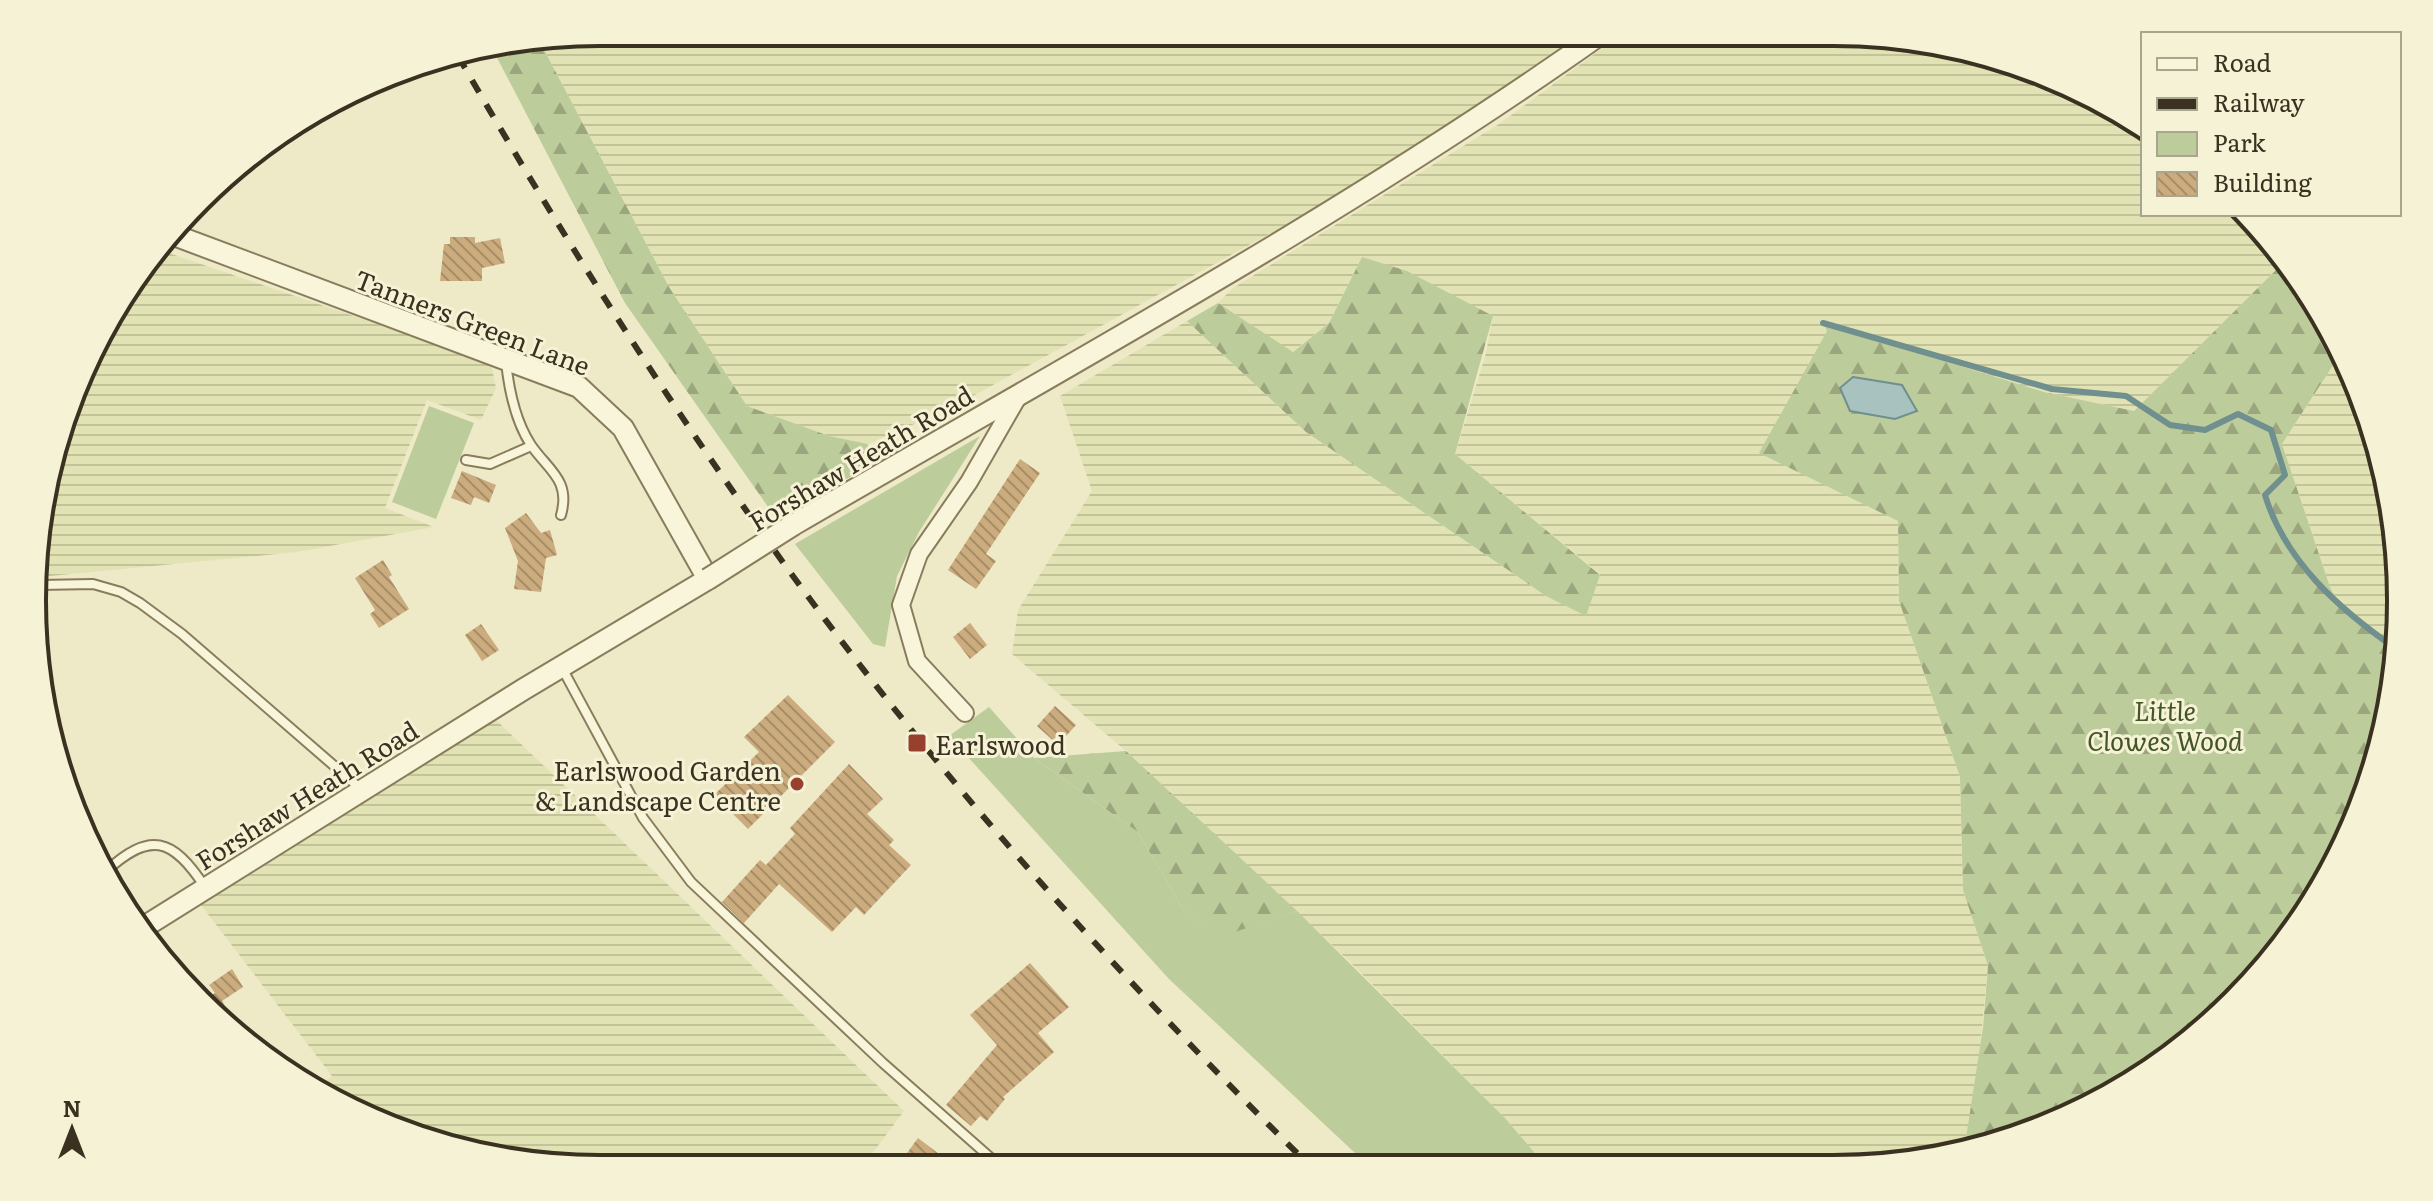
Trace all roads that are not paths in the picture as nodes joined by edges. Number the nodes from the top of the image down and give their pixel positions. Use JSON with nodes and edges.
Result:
{"nodes":[{"id":1,"x":1583,"y":46,"type":"edge"},
{"id":2,"x":182,"y":238,"type":"edge"},
{"id":3,"x":506,"y":357,"type":"junction"},
{"id":4,"x":1020,"y":393,"type":"junction"},
{"id":5,"x":531,"y":446,"type":"junction"},
{"id":6,"x":466,"y":460,"type":"dead end"},
{"id":7,"x":561,"y":515,"type":"dead end"},
{"id":8,"x":708,"y":579,"type":"junction"},
{"id":9,"x":46,"y":585,"type":"edge"},
{"id":10,"x":561,"y":667,"type":"junction"},
{"id":11,"x":965,"y":713,"type":"dead end"},
{"id":12,"x":362,"y":790,"type":"junction"},
{"id":13,"x":113,"y":865,"type":"edge"},
{"id":14,"x":205,"y":887,"type":"junction"},
{"id":15,"x":150,"y":923,"type":"edge"},
{"id":16,"x":987,"y":1155,"type":"edge"}],
"edges":[{"from":1,"to":4,"type":"street","name":"Forshaw Heath Road"},
{"from":2,"to":3,"type":"street","name":"Tanners Green Lane"},
{"from":3,"to":5,"type":"lane"},
{"from":3,"to":8,"type":"street","name":"Tanners Green Lane"},
{"from":4,"to":8,"type":"street","name":"Forshaw Heath Road","bridge":true},
{"from":4,"to":11,"type":"street"},
{"from":5,"to":6,"type":"lane"},
{"from":5,"to":7,"type":"lane"},
{"from":8,"to":10,"type":"street","name":"Forshaw Heath Road"},
{"from":9,"to":12,"type":"lane"},
{"from":10,"to":12,"type":"street","name":"Forshaw Heath Road"},
{"from":10,"to":16,"type":"lane"},
{"from":12,"to":14,"type":"street","name":"Forshaw Heath Road"},
{"from":13,"to":14,"type":"lane"},
{"from":14,"to":15,"type":"street","name":"Forshaw Heath Road"}]}
